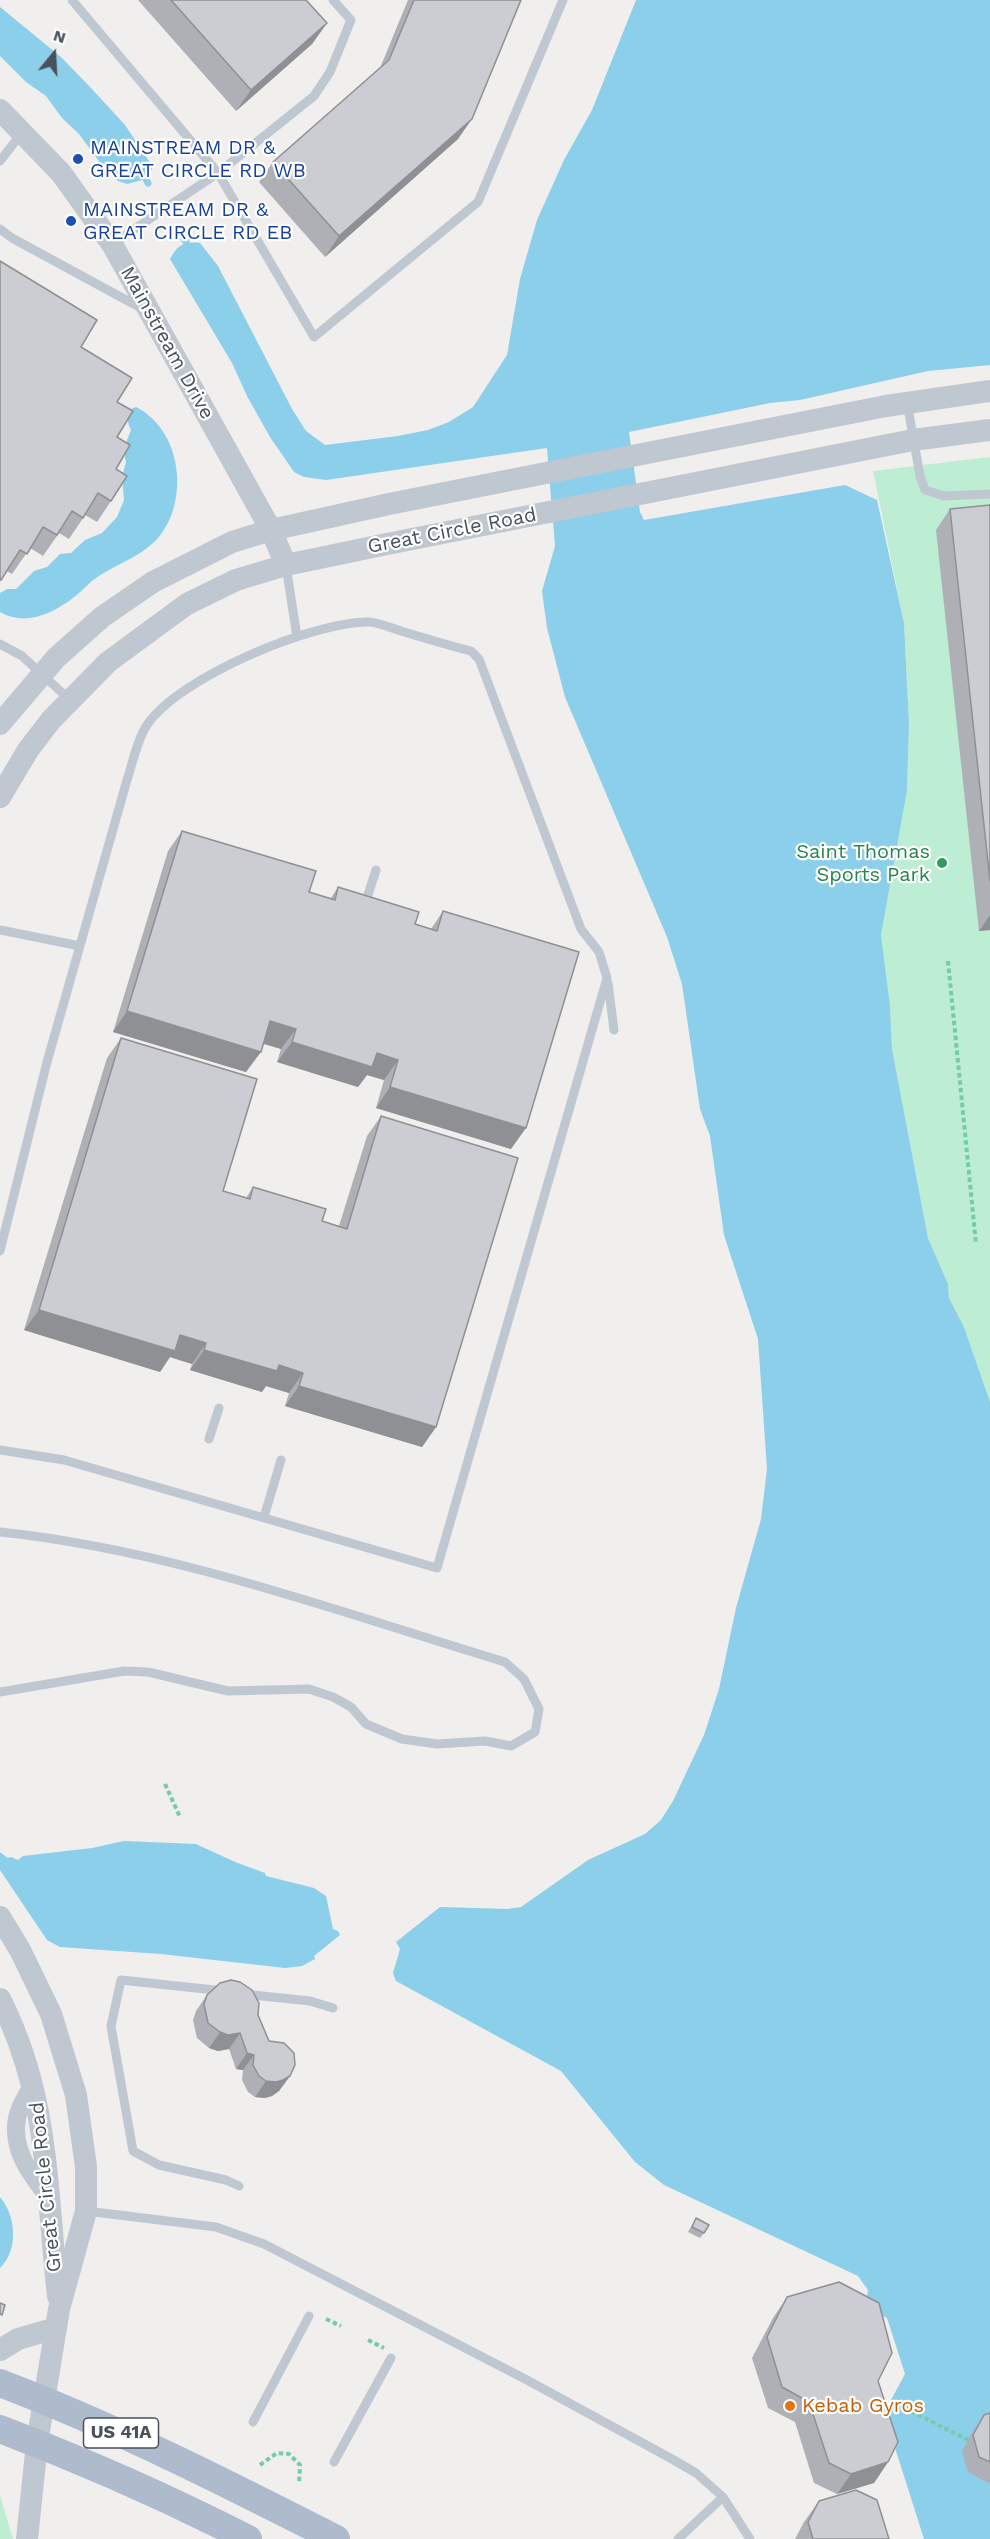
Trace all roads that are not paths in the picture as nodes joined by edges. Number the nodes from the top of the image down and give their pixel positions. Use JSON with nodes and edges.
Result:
{"nodes":[{"id":1,"x":72,"y":0,"type":"edge"},
{"id":2,"x":333,"y":0,"type":"edge"},
{"id":3,"x":563,"y":0,"type":"edge"},
{"id":4,"x":0,"y":110,"type":"edge"},
{"id":5,"x":23,"y":132,"type":"junction"},
{"id":6,"x":0,"y":161,"type":"edge"},
{"id":7,"x":218,"y":173,"type":"junction"},
{"id":8,"x":0,"y":229,"type":"edge"},
{"id":9,"x":112,"y":244,"type":"junction"},
{"id":10,"x":152,"y":314,"type":"junction"},
{"id":11,"x":990,"y":391,"type":"edge"},
{"id":12,"x":908,"y":402,"type":"junction"},
{"id":13,"x":990,"y":430,"type":"edge"},
{"id":14,"x":913,"y":440,"type":"junction"},
{"id":15,"x":990,"y":494,"type":"edge"},
{"id":16,"x":271,"y":530,"type":"junction"},
{"id":17,"x":286,"y":565,"type":"junction"},
{"id":18,"x":297,"y":638,"type":"junction"},
{"id":19,"x":0,"y":644,"type":"edge"},
{"id":20,"x":42,"y":674,"type":"junction"},
{"id":21,"x":70,"y":700,"type":"junction"},
{"id":22,"x":0,"y":724,"type":"edge"},
{"id":23,"x":0,"y":797,"type":"edge"},
{"id":24,"x":376,"y":870,"type":"dead end"},
{"id":25,"x":366,"y":901,"type":"edge"},
{"id":26,"x":0,"y":930,"type":"edge"},
{"id":27,"x":80,"y":946,"type":"junction"},
{"id":28,"x":607,"y":978,"type":"junction"},
{"id":29,"x":614,"y":1030,"type":"dead end"},
{"id":30,"x":0,"y":1251,"type":"edge"},
{"id":31,"x":219,"y":1408,"type":"dead end"},
{"id":32,"x":209,"y":1439,"type":"dead end"},
{"id":33,"x":0,"y":1450,"type":"edge"},
{"id":34,"x":281,"y":1460,"type":"dead end"},
{"id":35,"x":264,"y":1517,"type":"junction"},
{"id":36,"x":0,"y":1532,"type":"edge"},
{"id":37,"x":0,"y":1692,"type":"edge"},
{"id":38,"x":0,"y":1917,"type":"edge"},
{"id":39,"x":0,"y":2000,"type":"edge"},
{"id":40,"x":333,"y":2008,"type":"dead end"},
{"id":41,"x":239,"y":2186,"type":"dead end"},
{"id":42,"x":86,"y":2211,"type":"junction"},
{"id":43,"x":309,"y":2316,"type":"dead end"},
{"id":44,"x":58,"y":2319,"type":"junction"},
{"id":45,"x":0,"y":2350,"type":"edge"},
{"id":46,"x":391,"y":2358,"type":"dead end"},
{"id":47,"x":0,"y":2383,"type":"edge"},
{"id":48,"x":45,"y":2400,"type":"junction"},
{"id":49,"x":253,"y":2422,"type":"dead end"},
{"id":50,"x":0,"y":2429,"type":"edge"},
{"id":51,"x":37,"y":2443,"type":"junction"},
{"id":52,"x":334,"y":2462,"type":"dead end"},
{"id":53,"x":723,"y":2497,"type":"junction"},
{"id":54,"x":27,"y":2539,"type":"edge"},
{"id":55,"x":248,"y":2539,"type":"edge"},
{"id":56,"x":336,"y":2539,"type":"edge"},
{"id":57,"x":678,"y":2539,"type":"edge"},
{"id":58,"x":750,"y":2539,"type":"edge"}],
"edges":[{"from":1,"to":7,"type":"lane"},
{"from":2,"to":7,"type":"lane"},
{"from":3,"to":7,"type":"lane"},
{"from":4,"to":5,"type":"street","name":"Mainstream Drive"},
{"from":5,"to":6,"type":"lane"},
{"from":5,"to":9,"type":"street","name":"Mainstream Drive"},
{"from":7,"to":9,"type":"lane"},
{"from":8,"to":10,"type":"lane"},
{"from":9,"to":10,"type":"street","name":"Mainstream Drive"},
{"from":10,"to":16,"type":"street","name":"Mainstream Drive"},
{"from":11,"to":12,"type":"street","name":"Great Circle Road"},
{"from":12,"to":14,"type":"lane"},
{"from":12,"to":16,"type":"street","name":"Great Circle Road"},
{"from":13,"to":14,"type":"street","name":"Great Circle Road"},
{"from":14,"to":15,"type":"lane"},
{"from":14,"to":17,"type":"street","name":"Great Circle Road"},
{"from":16,"to":17,"type":"street","name":"Mainstream Drive"},
{"from":16,"to":20,"type":"street","name":"Great Circle Road"},
{"from":17,"to":18,"type":"lane"},
{"from":17,"to":21,"type":"street","name":"Great Circle Road"},
{"from":18,"to":27,"type":"lane"},
{"from":18,"to":28,"type":"lane"},
{"from":19,"to":20,"type":"lane"},
{"from":20,"to":21,"type":"lane"},
{"from":20,"to":22,"type":"street","name":"Great Circle Road"},
{"from":21,"to":23,"type":"street","name":"Great Circle Road"},
{"from":24,"to":25,"type":"lane"},
{"from":26,"to":27,"type":"lane"},
{"from":27,"to":30,"type":"lane"},
{"from":28,"to":29,"type":"lane"},
{"from":28,"to":35,"type":"lane"},
{"from":31,"to":32,"type":"lane"},
{"from":33,"to":35,"type":"lane"},
{"from":34,"to":35,"type":"lane"},
{"from":36,"to":37,"type":"lane"},
{"from":38,"to":42,"type":"street","name":"Great Circle Road"},
{"from":39,"to":44,"type":"street","name":"Great Circle Road"},
{"from":40,"to":41,"type":"lane"},
{"from":42,"to":44,"type":"street","name":"Great Circle Road"},
{"from":42,"to":53,"type":"lane"},
{"from":43,"to":49,"type":"lane"},
{"from":44,"to":45,"type":"street"},
{"from":44,"to":48,"type":"street","name":"Great Circle Road"},
{"from":46,"to":52,"type":"lane"},
{"from":47,"to":48,"type":"main road","number":"US 41A"},
{"from":48,"to":51,"type":"street","name":"Great Circle Road"},
{"from":48,"to":56,"type":"main road","number":"US 41A"},
{"from":50,"to":51,"type":"main road","number":"US 41A"},
{"from":51,"to":54,"type":"street","name":"Great Circle Road"},
{"from":51,"to":55,"type":"main road","number":"US 41A"},
{"from":53,"to":57,"type":"lane"},
{"from":53,"to":58,"type":"lane"}]}
